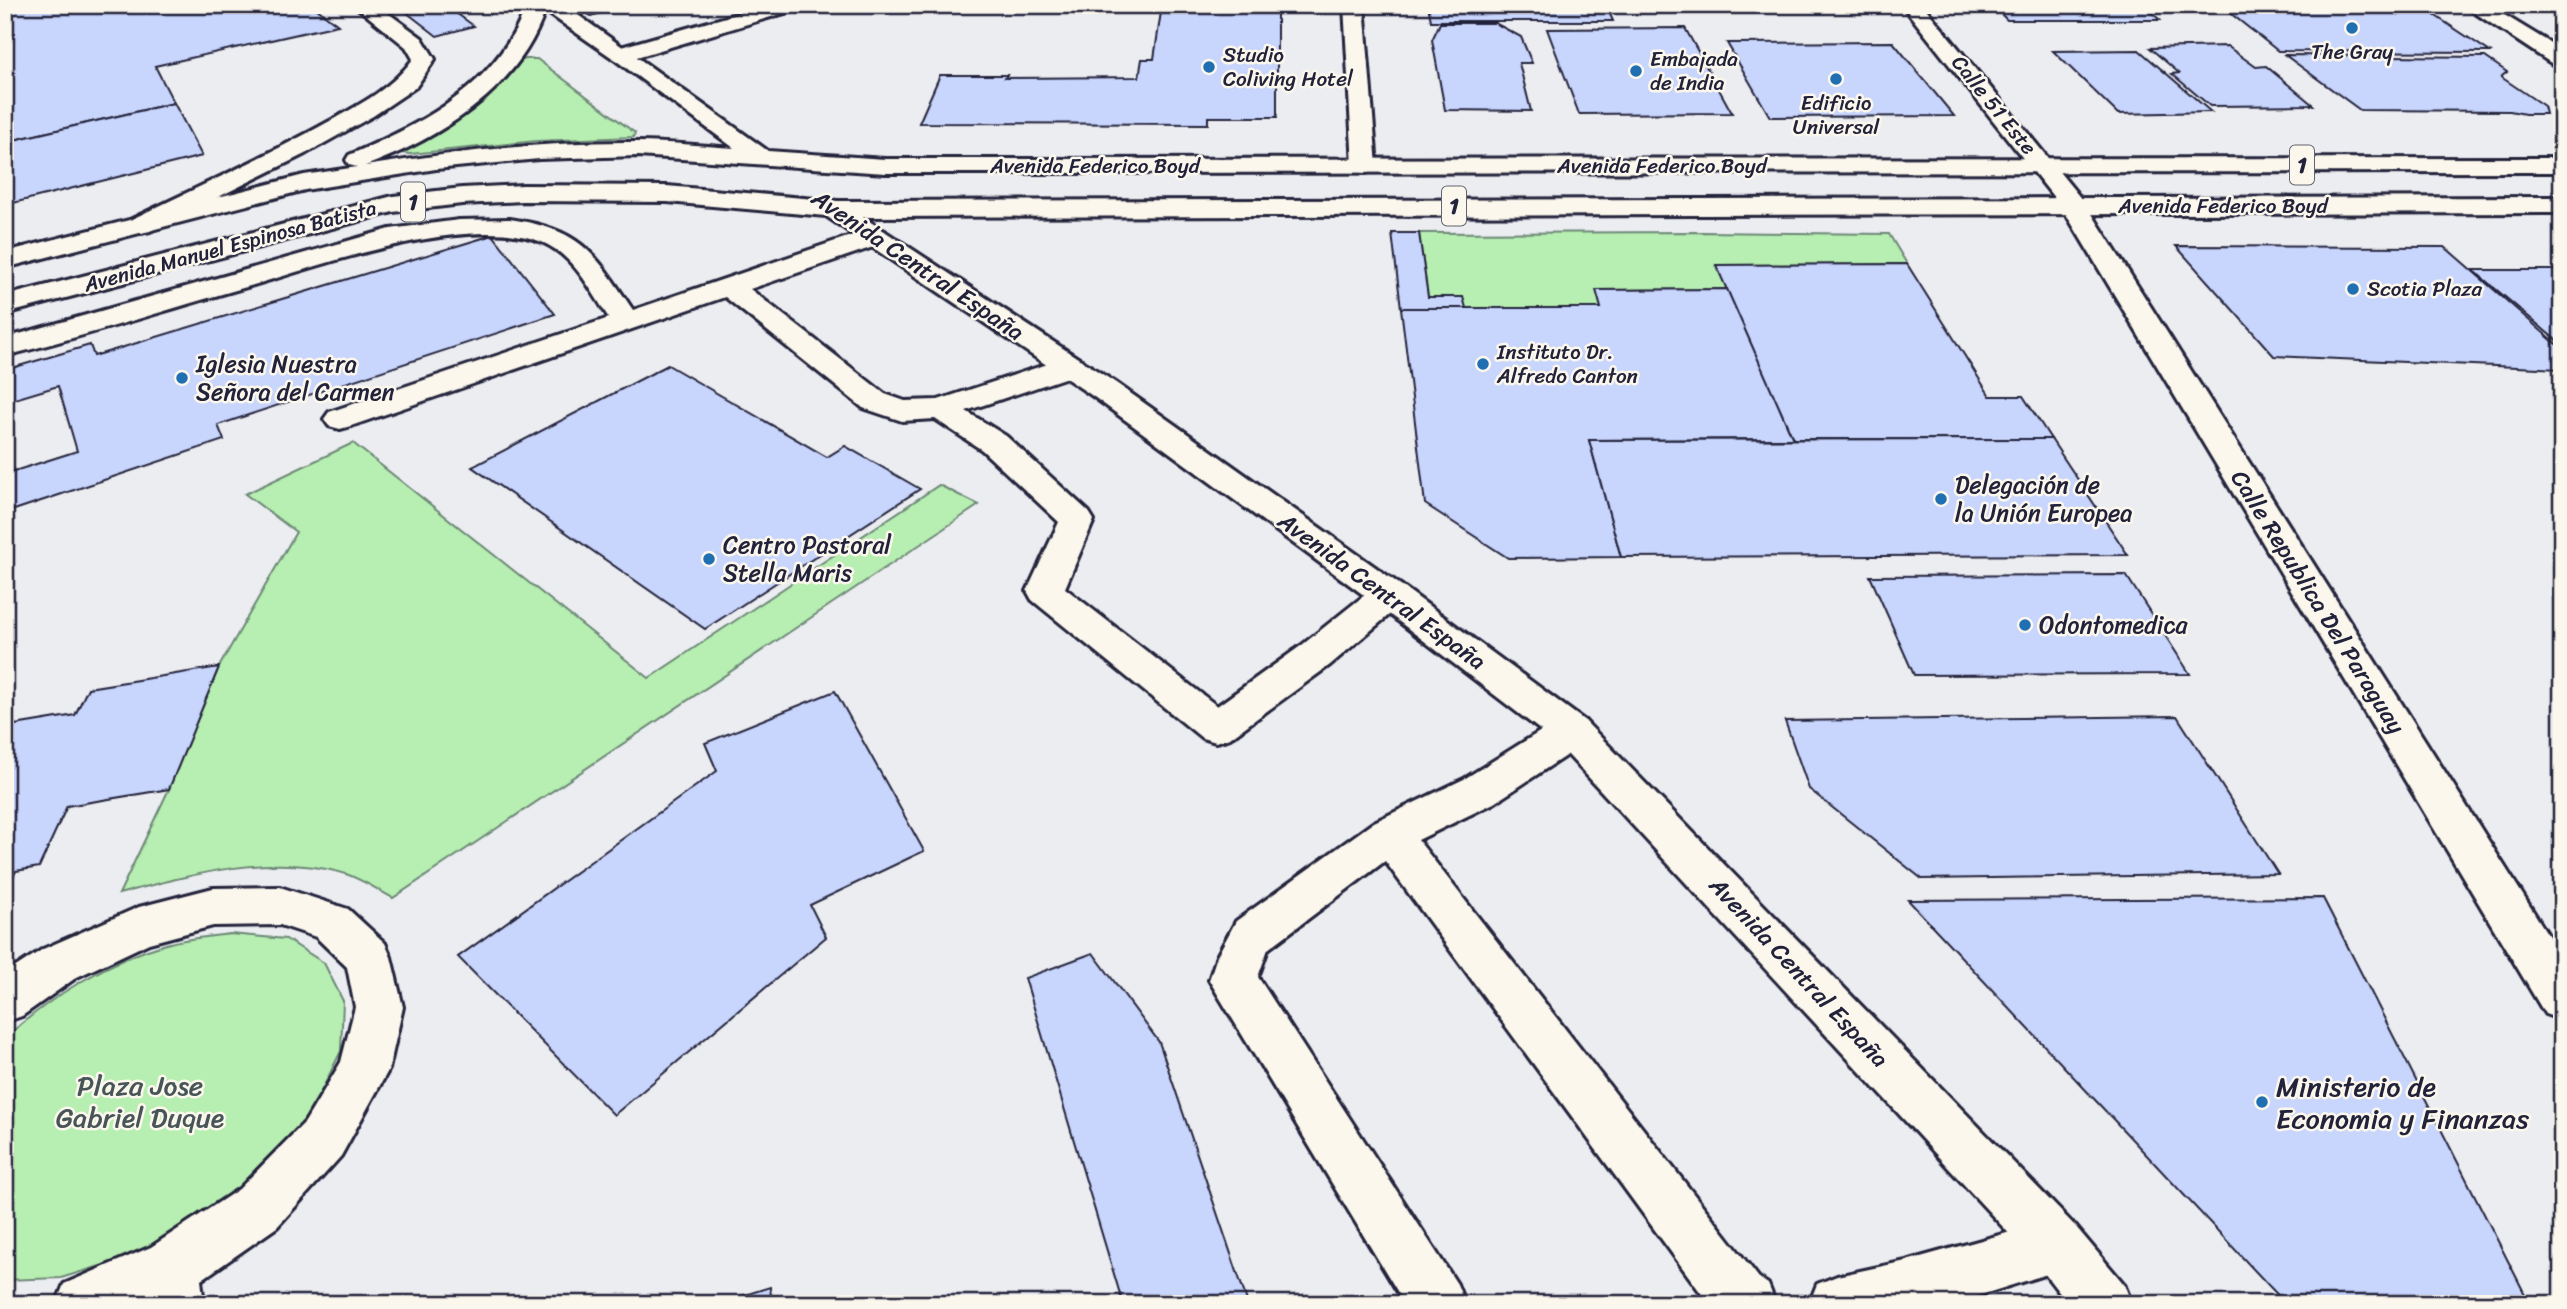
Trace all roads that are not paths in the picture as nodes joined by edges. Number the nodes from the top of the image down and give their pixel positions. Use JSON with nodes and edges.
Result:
{"nodes":[{"id":1,"x":364,"y":5,"type":"edge"},
{"id":2,"x":537,"y":5,"type":"edge"},
{"id":3,"x":550,"y":5,"type":"edge"},
{"id":4,"x":790,"y":5,"type":"edge"},
{"id":5,"x":1354,"y":5,"type":"edge"},
{"id":6,"x":1912,"y":5,"type":"edge"},
{"id":7,"x":2473,"y":5,"type":"edge"},
{"id":8,"x":622,"y":54,"type":"junction"},
{"id":9,"x":2562,"y":61,"type":"edge"},
{"id":10,"x":762,"y":157,"type":"junction"},
{"id":11,"x":2043,"y":165,"type":"junction"},
{"id":12,"x":2562,"y":165,"type":"edge"},
{"id":13,"x":1365,"y":166,"type":"junction"},
{"id":14,"x":304,"y":183,"type":"junction"},
{"id":15,"x":2562,"y":205,"type":"edge"},
{"id":16,"x":1280,"y":206,"type":"junction"},
{"id":17,"x":2074,"y":206,"type":"junction"},
{"id":18,"x":834,"y":209,"type":"junction"},
{"id":19,"x":141,"y":225,"type":"junction"},
{"id":20,"x":875,"y":237,"type":"junction"},
{"id":21,"x":5,"y":260,"type":"edge"},
{"id":22,"x":156,"y":265,"type":"junction"},
{"id":23,"x":730,"y":288,"type":"junction"},
{"id":24,"x":175,"y":299,"type":"junction"},
{"id":25,"x":5,"y":305,"type":"edge"},
{"id":26,"x":627,"y":323,"type":"junction"},
{"id":27,"x":5,"y":347,"type":"edge"},
{"id":28,"x":1071,"y":366,"type":"junction"},
{"id":29,"x":941,"y":409,"type":"junction"},
{"id":30,"x":341,"y":419,"type":"dead end"},
{"id":31,"x":1389,"y":595,"type":"junction"},
{"id":32,"x":1571,"y":732,"type":"junction"},
{"id":33,"x":1389,"y":834,"type":"junction"},
{"id":34,"x":2562,"y":999,"type":"edge"},
{"id":35,"x":5,"y":1001,"type":"edge"},
{"id":36,"x":2057,"y":1246,"type":"junction"},
{"id":37,"x":174,"y":1285,"type":"edge"},
{"id":38,"x":84,"y":1304,"type":"edge"},
{"id":39,"x":1437,"y":1304,"type":"edge"},
{"id":40,"x":1748,"y":1304,"type":"edge"},
{"id":41,"x":1837,"y":1304,"type":"edge"},
{"id":42,"x":2104,"y":1304,"type":"edge"}],
"edges":[{"from":1,"to":19,"type":"main road"},
{"from":2,"to":14,"type":"main road"},
{"from":3,"to":8,"type":"main road","name":"Avenida Central España"},
{"from":4,"to":8,"type":"main road"},
{"from":5,"to":13,"type":"main road"},
{"from":6,"to":11,"type":"main road","name":"Calle 51 Este"},
{"from":7,"to":9,"type":"main road"},
{"from":8,"to":10,"type":"main road","name":"Avenida Central España"},
{"from":10,"to":13,"type":"main road","name":"Avenida Federico Boyd","number":"1"},
{"from":10,"to":14,"type":"main road","name":"Avenida Manuel Espinosa Batista","number":"1"},
{"from":10,"to":18,"type":"main road","name":"Avenida Central España"},
{"from":11,"to":12,"type":"main road","name":"Avenida Federico Boyd","number":"1"},
{"from":11,"to":13,"type":"main road","name":"Avenida Federico Boyd","number":"1"},
{"from":11,"to":17,"type":"main road","name":"Calle 51 Este"},
{"from":13,"to":16,"type":"main road"},
{"from":14,"to":19,"type":"main road","name":"Avenida Manuel Espinosa Batista","number":"1"},
{"from":15,"to":17,"type":"main road","name":"Avenida Federico Boyd","number":"1"},
{"from":16,"to":17,"type":"main road","name":"Avenida Federico Boyd","number":"1"},
{"from":16,"to":18,"type":"main road","name":"Avenida Federico Boyd","number":"1"},
{"from":17,"to":34,"type":"main road","name":"Calle Republica Del Paraguay"},
{"from":18,"to":20,"type":"main road","name":"Avenida Central España"},
{"from":18,"to":22,"type":"main road","name":"Avenida Manuel Espinosa Batista","number":"1"},
{"from":19,"to":21,"type":"main road","name":"Avenida Manuel Espinosa Batista","number":"1"},
{"from":20,"to":23,"type":"main road"},
{"from":20,"to":28,"type":"main road","name":"Avenida Central España"},
{"from":22,"to":24,"type":"main road"},
{"from":22,"to":25,"type":"main road","name":"Avenida Manuel Espinosa Batista","number":"1"},
{"from":23,"to":26,"type":"main road"},
{"from":23,"to":29,"type":"main road"},
{"from":24,"to":26,"type":"main road"},
{"from":24,"to":27,"type":"main road"},
{"from":26,"to":30,"type":"main road"},
{"from":28,"to":29,"type":"main road"},
{"from":28,"to":31,"type":"main road","name":"Avenida Central España"},
{"from":29,"to":31,"type":"main road"},
{"from":31,"to":32,"type":"main road","name":"Avenida Central España"},
{"from":32,"to":33,"type":"main road"},
{"from":32,"to":36,"type":"main road","name":"Avenida Central España"},
{"from":33,"to":39,"type":"main road"},
{"from":33,"to":40,"type":"main road"},
{"from":35,"to":37,"type":"main road"},
{"from":36,"to":41,"type":"main road"},
{"from":36,"to":42,"type":"main road","name":"Avenida Central España"},
{"from":37,"to":38,"type":"main road"}]}
